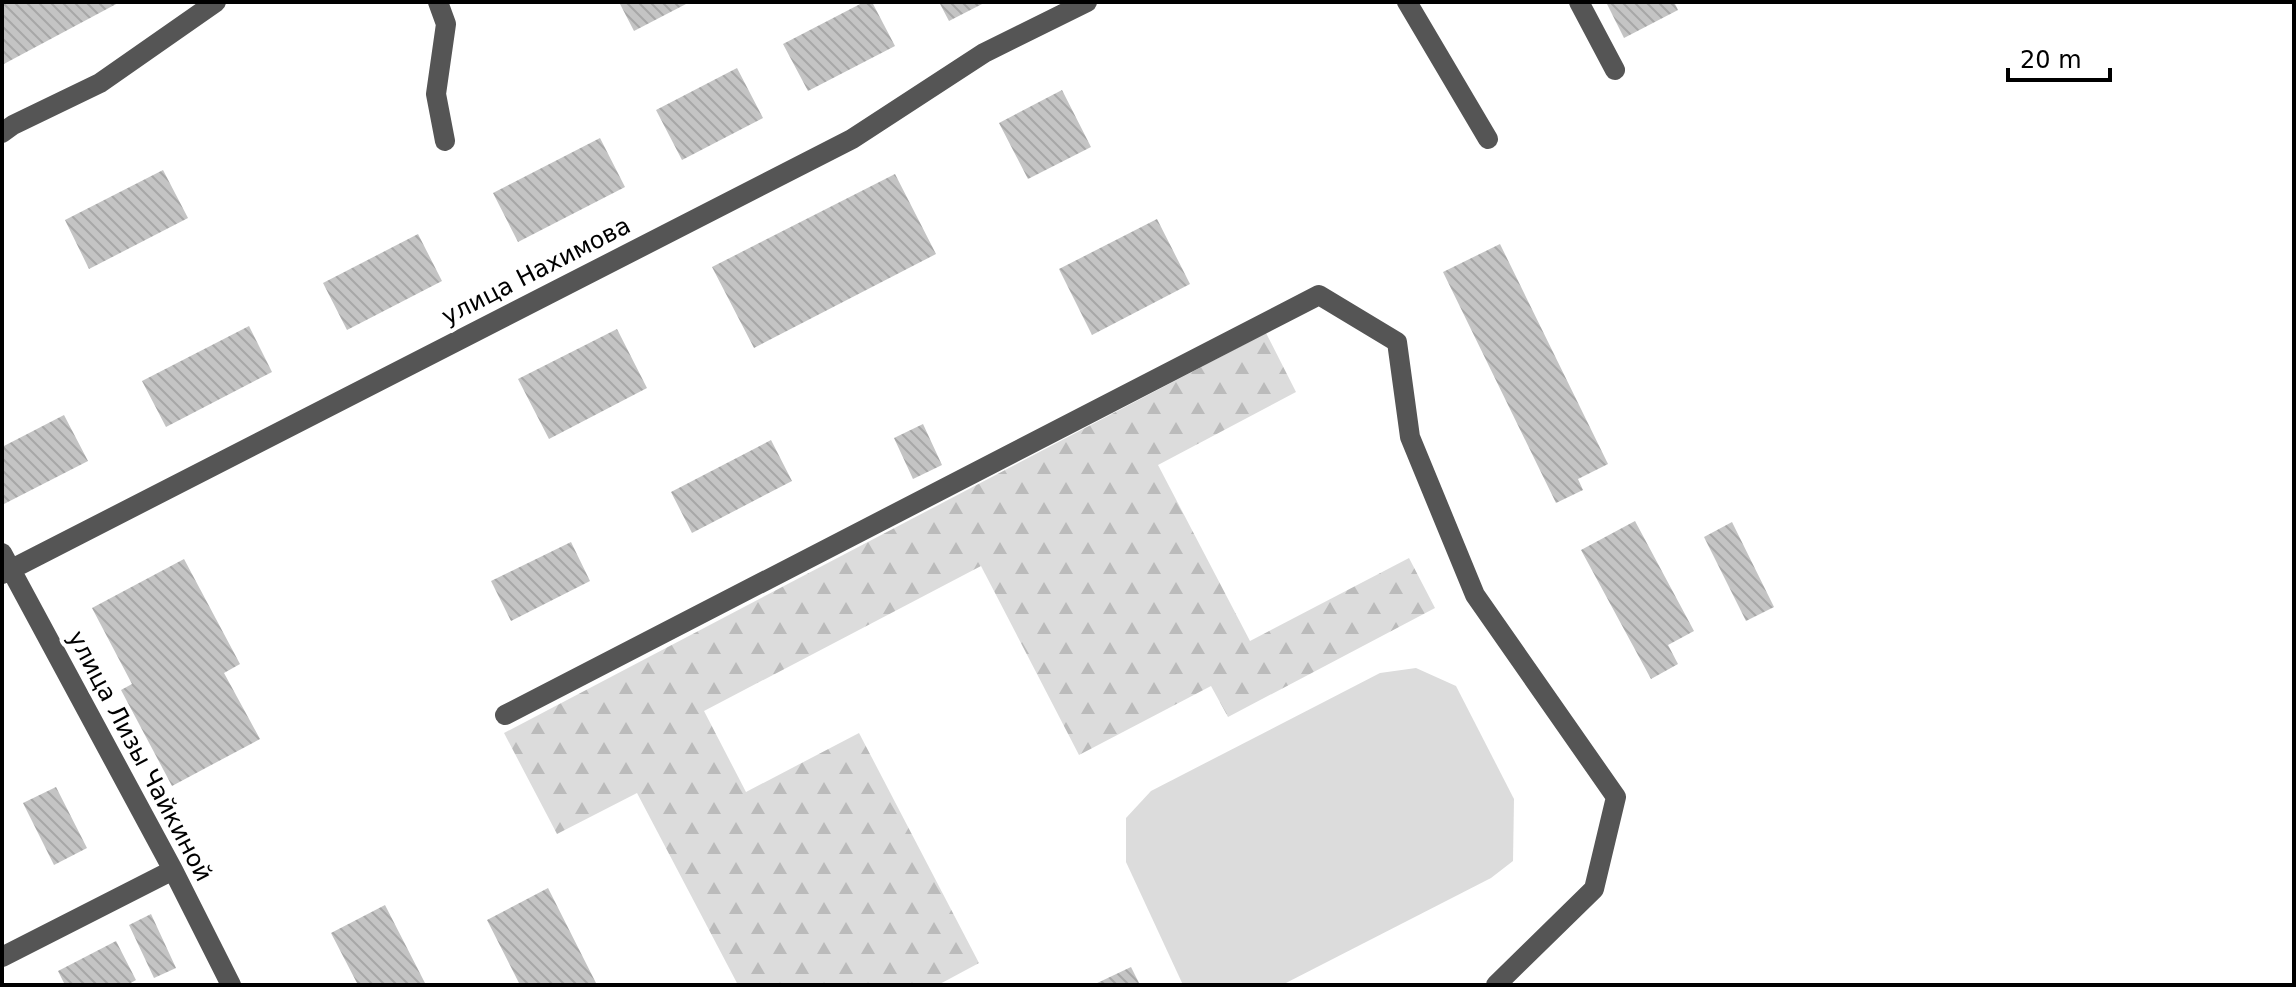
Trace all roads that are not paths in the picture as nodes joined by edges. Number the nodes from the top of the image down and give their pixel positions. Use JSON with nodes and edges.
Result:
{"nodes":[{"id":1,"x":216,"y":2,"type":"edge"},
{"id":2,"x":438,"y":2,"type":"edge"},
{"id":3,"x":1087,"y":2,"type":"edge"},
{"id":4,"x":1407,"y":2,"type":"edge"},
{"id":5,"x":1579,"y":2,"type":"edge"},
{"id":6,"x":1615,"y":70,"type":"dead end"},
{"id":7,"x":2,"y":133,"type":"edge"},
{"id":8,"x":1488,"y":139,"type":"dead end"},
{"id":9,"x":445,"y":141,"type":"dead end"},
{"id":10,"x":5,"y":566,"type":"edge"},
{"id":11,"x":505,"y":715,"type":"dead end"},
{"id":12,"x":173,"y":870,"type":"junction"},
{"id":13,"x":2,"y":957,"type":"edge"},
{"id":14,"x":231,"y":985,"type":"edge"},
{"id":15,"x":1496,"y":985,"type":"edge"}],
"edges":[{"from":1,"to":7,"type":"street"},
{"from":2,"to":9,"type":"street"},
{"from":3,"to":10,"type":"street","name":"улица Нахимова"},
{"from":4,"to":8,"type":"street"},
{"from":5,"to":6,"type":"street"},
{"from":10,"to":12,"type":"street","name":"улица Лизы Чайкиной"},
{"from":11,"to":15,"type":"street"},
{"from":12,"to":13,"type":"street"},
{"from":12,"to":14,"type":"street","name":"улица Лизы Чайкиной"}]}
